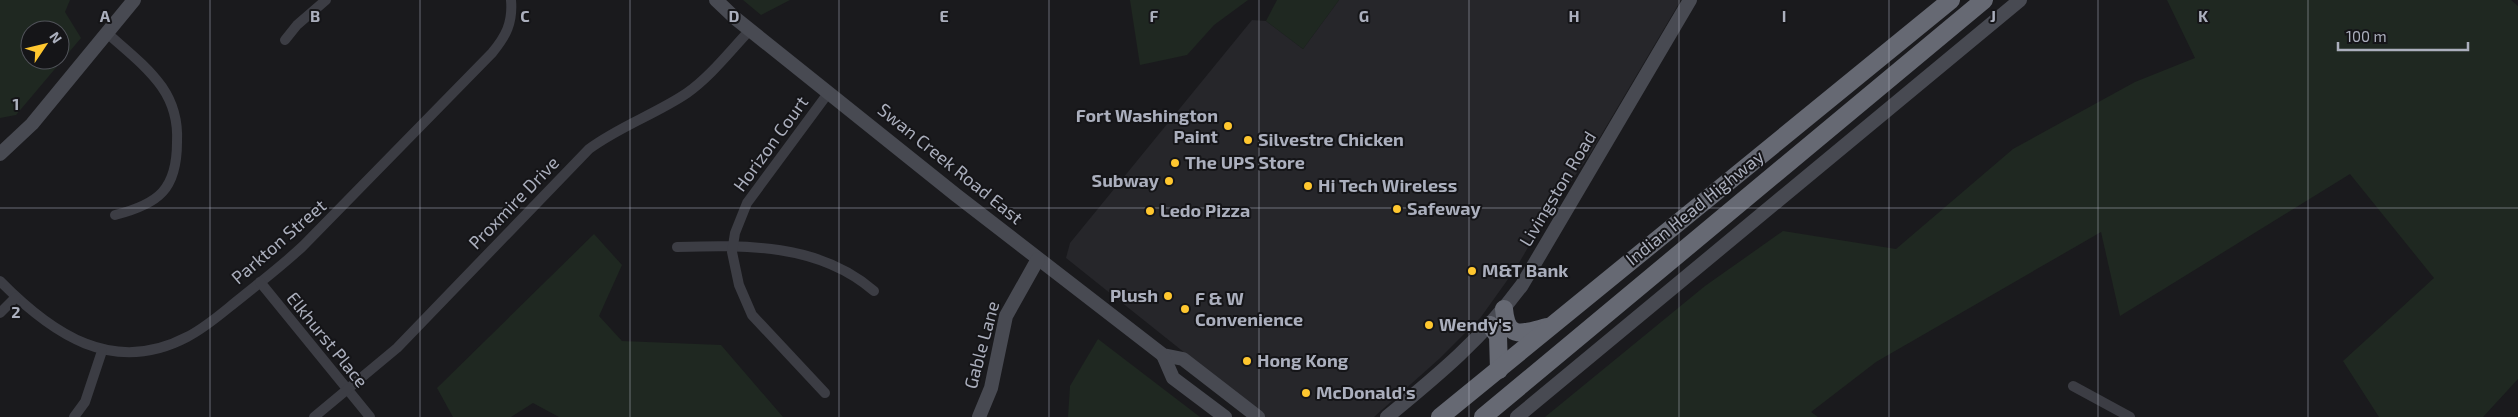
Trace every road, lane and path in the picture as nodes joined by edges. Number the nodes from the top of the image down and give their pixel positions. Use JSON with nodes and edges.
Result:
{"nodes":[{"id":1,"x":134,"y":0,"type":"edge"},
{"id":2,"x":326,"y":0,"type":"edge"},
{"id":3,"x":511,"y":0,"type":"edge"},
{"id":4,"x":716,"y":0,"type":"edge"},
{"id":5,"x":1690,"y":0,"type":"edge"},
{"id":6,"x":1951,"y":0,"type":"edge"},
{"id":7,"x":1984,"y":0,"type":"edge"},
{"id":8,"x":2020,"y":0,"type":"edge"},
{"id":9,"x":750,"y":30,"type":"junction"},
{"id":10,"x":107,"y":33,"type":"junction"},
{"id":11,"x":285,"y":40,"type":"dead end"},
{"id":12,"x":829,"y":92,"type":"junction"},
{"id":13,"x":0,"y":154,"type":"edge"},
{"id":14,"x":115,"y":215,"type":"dead end"},
{"id":15,"x":733,"y":245,"type":"junction"},
{"id":16,"x":676,"y":247,"type":"dead end"},
{"id":17,"x":1038,"y":259,"type":"junction"},
{"id":18,"x":0,"y":281,"type":"edge"},
{"id":19,"x":260,"y":282,"type":"junction"},
{"id":20,"x":874,"y":291,"type":"dead end"},
{"id":21,"x":16,"y":297,"type":"junction"},
{"id":22,"x":1504,"y":309,"type":"junction"},
{"id":23,"x":0,"y":313,"type":"edge"},
{"id":24,"x":1490,"y":325,"type":"junction"},
{"id":25,"x":1550,"y":327,"type":"junction"},
{"id":26,"x":102,"y":351,"type":"junction"},
{"id":27,"x":1163,"y":355,"type":"junction"},
{"id":28,"x":1498,"y":370,"type":"junction"},
{"id":29,"x":2073,"y":386,"type":"dead end"},
{"id":30,"x":347,"y":391,"type":"junction"},
{"id":31,"x":825,"y":393,"type":"dead end"},
{"id":32,"x":74,"y":417,"type":"edge"},
{"id":33,"x":314,"y":417,"type":"edge"},
{"id":34,"x":370,"y":417,"type":"edge"},
{"id":35,"x":979,"y":417,"type":"edge"},
{"id":36,"x":1225,"y":417,"type":"edge"},
{"id":37,"x":1258,"y":417,"type":"edge"},
{"id":38,"x":1388,"y":417,"type":"edge"},
{"id":39,"x":1440,"y":417,"type":"edge"},
{"id":40,"x":1483,"y":417,"type":"edge"},
{"id":41,"x":1517,"y":417,"type":"edge"},
{"id":42,"x":2130,"y":417,"type":"edge"}],
"edges":[{"from":1,"to":10,"type":"main road"},
{"from":2,"to":11,"type":"street"},
{"from":3,"to":19,"type":"street","name":"Parkton Street"},
{"from":4,"to":9,"type":"main road","name":"Swan Creek Road East"},
{"from":5,"to":22,"type":"main road","name":"Livingston Road"},
{"from":6,"to":25,"type":"highway","name":"Indian Head Highway"},
{"from":7,"to":40,"type":"highway","name":"Indian Head Highway"},
{"from":8,"to":41,"type":"main road"},
{"from":9,"to":12,"type":"main road","name":"Swan Creek Road East"},
{"from":9,"to":30,"type":"street","name":"Proxmire Drive"},
{"from":10,"to":13,"type":"main road"},
{"from":10,"to":14,"type":"street"},
{"from":12,"to":15,"type":"street","name":"Horizon Court"},
{"from":12,"to":17,"type":"main road","name":"Swan Creek Road East"},
{"from":15,"to":16,"type":"street"},
{"from":15,"to":20,"type":"street"},
{"from":15,"to":31,"type":"street","name":"Horizon Court"},
{"from":17,"to":27,"type":"main road","name":"Swan Creek Road East"},
{"from":17,"to":35,"type":"main road","name":"Gable Lane"},
{"from":18,"to":21,"type":"street","name":"Parkton Street"},
{"from":19,"to":26,"type":"street","name":"Parkton Street"},
{"from":19,"to":30,"type":"street","name":"Elkhurst Place"},
{"from":21,"to":23,"type":"street"},
{"from":21,"to":26,"type":"street","name":"Parkton Street"},
{"from":22,"to":24,"type":"main road","name":"Livingston Road"},
{"from":22,"to":25,"type":"highway"},
{"from":24,"to":28,"type":"highway"},
{"from":24,"to":38,"type":"main road","name":"Livingston Road"},
{"from":25,"to":28,"type":"highway","name":"Indian Head Highway"},
{"from":26,"to":32,"type":"street"},
{"from":27,"to":36,"type":"main road","name":"Swan Creek Road East"},
{"from":27,"to":37,"type":"main road","name":"Swan Creek Road East"},
{"from":28,"to":39,"type":"highway","name":"Indian Head Highway"},
{"from":29,"to":42,"type":"street"},
{"from":30,"to":33,"type":"street","name":"Proxmire Drive"},
{"from":30,"to":34,"type":"street","name":"Elkhurst Place"}]}
